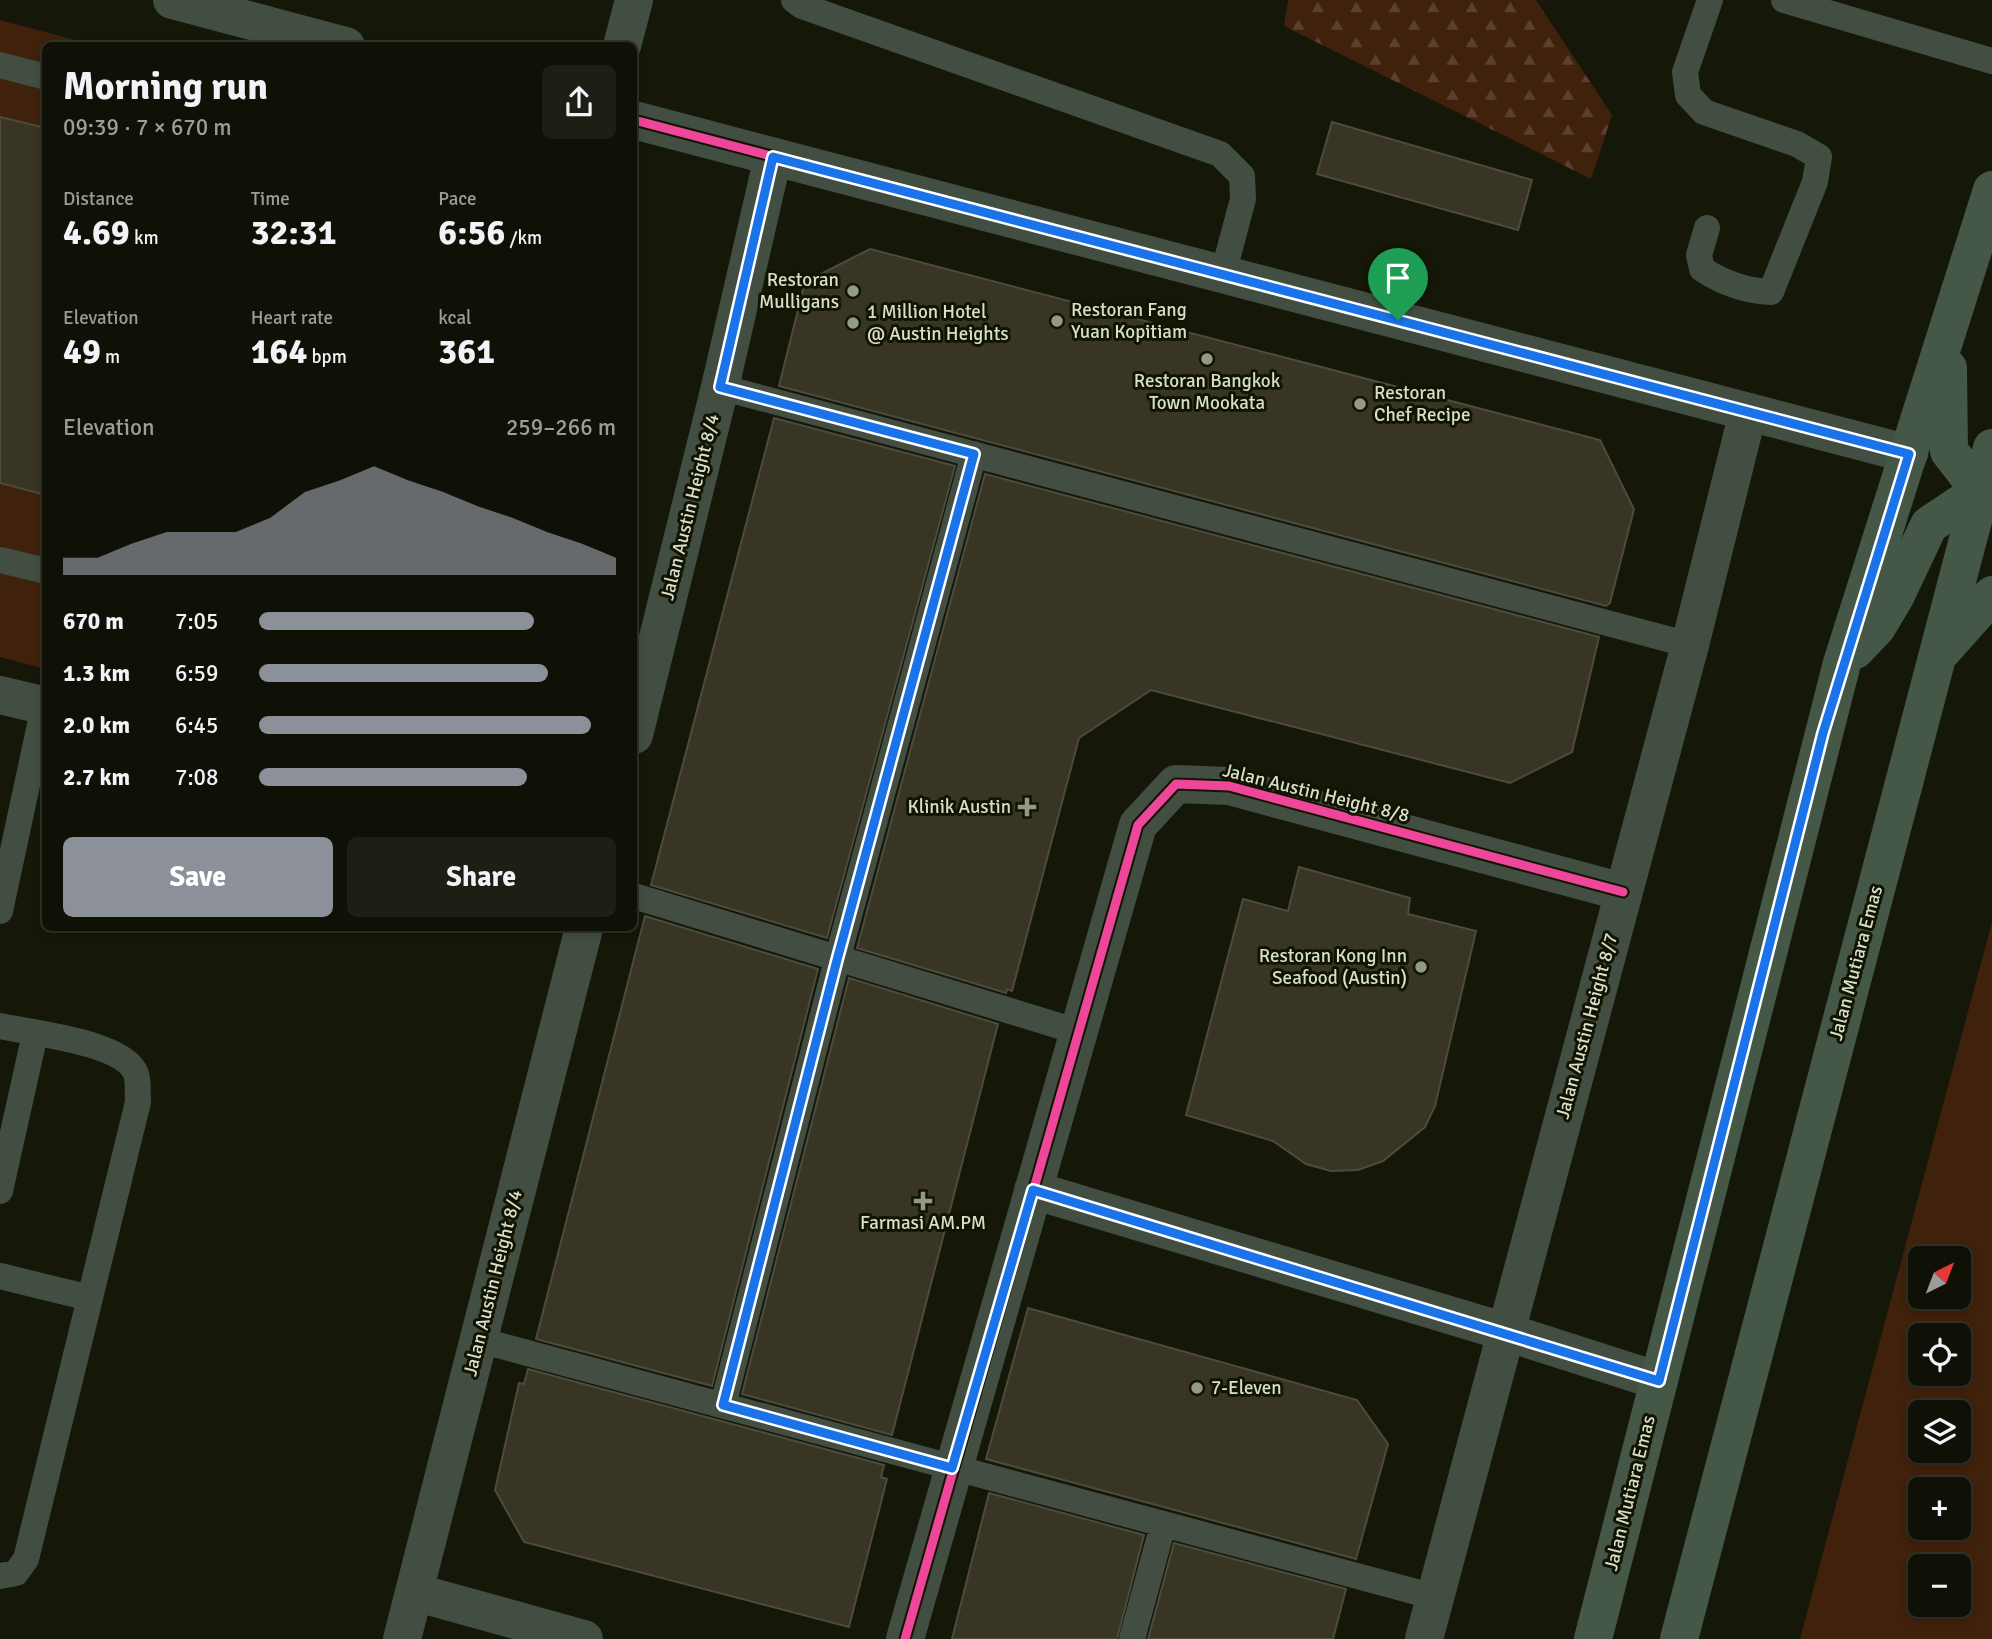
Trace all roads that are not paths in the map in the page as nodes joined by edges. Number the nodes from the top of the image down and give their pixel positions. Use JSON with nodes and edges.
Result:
{"nodes":[{"id":1,"x":172,"y":0,"type":"edge"},
{"id":2,"x":634,"y":0,"type":"edge"},
{"id":3,"x":794,"y":0,"type":"edge"},
{"id":4,"x":1710,"y":0,"type":"edge"},
{"id":5,"x":1784,"y":0,"type":"edge"},
{"id":6,"x":331,"y":42,"type":"edge"},
{"id":7,"x":623,"y":42,"type":"edge"},
{"id":8,"x":1992,"y":61,"type":"edge"},
{"id":9,"x":0,"y":65,"type":"edge"},
{"id":10,"x":42,"y":76,"type":"edge"},
{"id":11,"x":637,"y":121,"type":"edge"},
{"id":12,"x":773,"y":157,"type":"junction"},
{"id":13,"x":1992,"y":190,"type":"edge"},
{"id":14,"x":1707,"y":228,"type":"dead end"},
{"id":15,"x":1223,"y":274,"type":"junction"},
{"id":16,"x":1947,"y":335,"type":"junction"},
{"id":17,"x":720,"y":387,"type":"junction"},
{"id":18,"x":1748,"y":412,"type":"junction"},
{"id":19,"x":1992,"y":448,"type":"edge"},
{"id":20,"x":974,"y":454,"type":"junction"},
{"id":21,"x":1909,"y":454,"type":"junction"},
{"id":22,"x":1986,"y":492,"type":"edge"},
{"id":23,"x":0,"y":559,"type":"edge"},
{"id":24,"x":42,"y":570,"type":"edge"},
{"id":25,"x":1992,"y":595,"type":"edge"},
{"id":26,"x":1690,"y":645,"type":"junction"},
{"id":27,"x":1935,"y":659,"type":"junction"},
{"id":28,"x":1842,"y":663,"type":"junction"},
{"id":29,"x":0,"y":695,"type":"edge"},
{"id":30,"x":42,"y":705,"type":"edge"},
{"id":31,"x":42,"y":720,"type":"edge"},
{"id":32,"x":637,"y":722,"type":"edge"},
{"id":33,"x":1623,"y":892,"type":"junction"},
{"id":34,"x":637,"y":897,"type":"edge"},
{"id":35,"x":0,"y":911,"type":"edge"},
{"id":36,"x":583,"y":931,"type":"edge"},
{"id":37,"x":837,"y":960,"type":"junction"},
{"id":38,"x":0,"y":1026,"type":"edge"},
{"id":39,"x":1079,"y":1032,"type":"junction"},
{"id":40,"x":35,"y":1034,"type":"junction"},
{"id":41,"x":1033,"y":1190,"type":"junction"},
{"id":42,"x":0,"y":1191,"type":"edge"},
{"id":43,"x":0,"y":1276,"type":"edge"},
{"id":44,"x":90,"y":1298,"type":"junction"},
{"id":45,"x":1506,"y":1332,"type":"junction"},
{"id":46,"x":478,"y":1340,"type":"junction"},
{"id":47,"x":1659,"y":1381,"type":"junction"},
{"id":48,"x":723,"y":1405,"type":"junction"},
{"id":49,"x":952,"y":1468,"type":"junction"},
{"id":50,"x":1163,"y":1525,"type":"junction"},
{"id":51,"x":0,"y":1576,"type":"edge"},
{"id":52,"x":414,"y":1592,"type":"junction"},
{"id":53,"x":1435,"y":1597,"type":"junction"},
{"id":54,"x":402,"y":1639,"type":"edge"},
{"id":55,"x":584,"y":1639,"type":"edge"},
{"id":56,"x":905,"y":1639,"type":"edge"},
{"id":57,"x":1132,"y":1639,"type":"edge"},
{"id":58,"x":1424,"y":1639,"type":"edge"},
{"id":59,"x":1593,"y":1639,"type":"edge"},
{"id":60,"x":1679,"y":1639,"type":"edge"}],
"edges":[{"from":1,"to":6,"type":"street"},
{"from":2,"to":7,"type":"street"},
{"from":3,"to":15,"type":"lane"},
{"from":4,"to":14,"type":"lane"},
{"from":5,"to":8,"type":"lane"},
{"from":9,"to":10,"type":"lane"},
{"from":11,"to":12,"type":"street"},
{"from":12,"to":15,"type":"street"},
{"from":12,"to":17,"type":"street","name":"Jalan Austin Height 8/4"},
{"from":13,"to":16,"type":"main road","name":"Jalan Mutiara Emas"},
{"from":15,"to":18,"type":"street"},
{"from":16,"to":21,"type":"main road","name":"Jalan Mutiara Emas"},
{"from":16,"to":22,"type":"main road"},
{"from":17,"to":20,"type":"lane"},
{"from":17,"to":32,"type":"street","name":"Jalan Austin Height 8/4"},
{"from":18,"to":21,"type":"street"},
{"from":18,"to":26,"type":"street","name":"Jalan Austin Height 8/7"},
{"from":19,"to":22,"type":"main road","name":"Jalan Mutiara Emas"},
{"from":20,"to":26,"type":"lane"},
{"from":20,"to":37,"type":"lane"},
{"from":21,"to":28,"type":"main road","name":"Jalan Mutiara Emas"},
{"from":22,"to":27,"type":"main road","name":"Jalan Mutiara Emas"},
{"from":22,"to":28,"type":"main road"},
{"from":23,"to":24,"type":"lane"},
{"from":25,"to":27,"type":"main road"},
{"from":26,"to":33,"type":"street","name":"Jalan Austin Height 8/7"},
{"from":27,"to":60,"type":"main road","name":"Jalan Mutiara Emas"},
{"from":28,"to":47,"type":"main road","name":"Jalan Mutiara Emas"},
{"from":29,"to":30,"type":"street"},
{"from":31,"to":35,"type":"lane"},
{"from":33,"to":39,"type":"street","name":"Jalan Austin Height 8/8"},
{"from":33,"to":45,"type":"street","name":"Jalan Austin Height 8/7"},
{"from":34,"to":37,"type":"lane"},
{"from":36,"to":46,"type":"street","name":"Jalan Austin Height 8/4"},
{"from":37,"to":39,"type":"lane"},
{"from":37,"to":48,"type":"lane"},
{"from":38,"to":40,"type":"lane"},
{"from":39,"to":41,"type":"street","name":"Jalan Austin Height 8/8"},
{"from":40,"to":42,"type":"lane"},
{"from":40,"to":44,"type":"lane"},
{"from":41,"to":45,"type":"street"},
{"from":41,"to":49,"type":"street","name":"Jalan Austin Height 8/8"},
{"from":43,"to":44,"type":"lane"},
{"from":44,"to":51,"type":"lane"},
{"from":45,"to":47,"type":"street"},
{"from":45,"to":53,"type":"street","name":"Jalan Austin Height 8/7"},
{"from":46,"to":48,"type":"lane"},
{"from":46,"to":52,"type":"street","name":"Jalan Austin Height 8/4"},
{"from":47,"to":59,"type":"main road","name":"Jalan Mutiara Emas"},
{"from":48,"to":49,"type":"lane"},
{"from":49,"to":50,"type":"lane"},
{"from":49,"to":56,"type":"street","name":"Jalan Austin Height 8/8"},
{"from":50,"to":53,"type":"lane"},
{"from":50,"to":57,"type":"lane"},
{"from":52,"to":54,"type":"street","name":"Jalan Austin Height 8/4"},
{"from":52,"to":55,"type":"street"},
{"from":53,"to":58,"type":"street","name":"Jalan Austin Height 8/7"}]}
